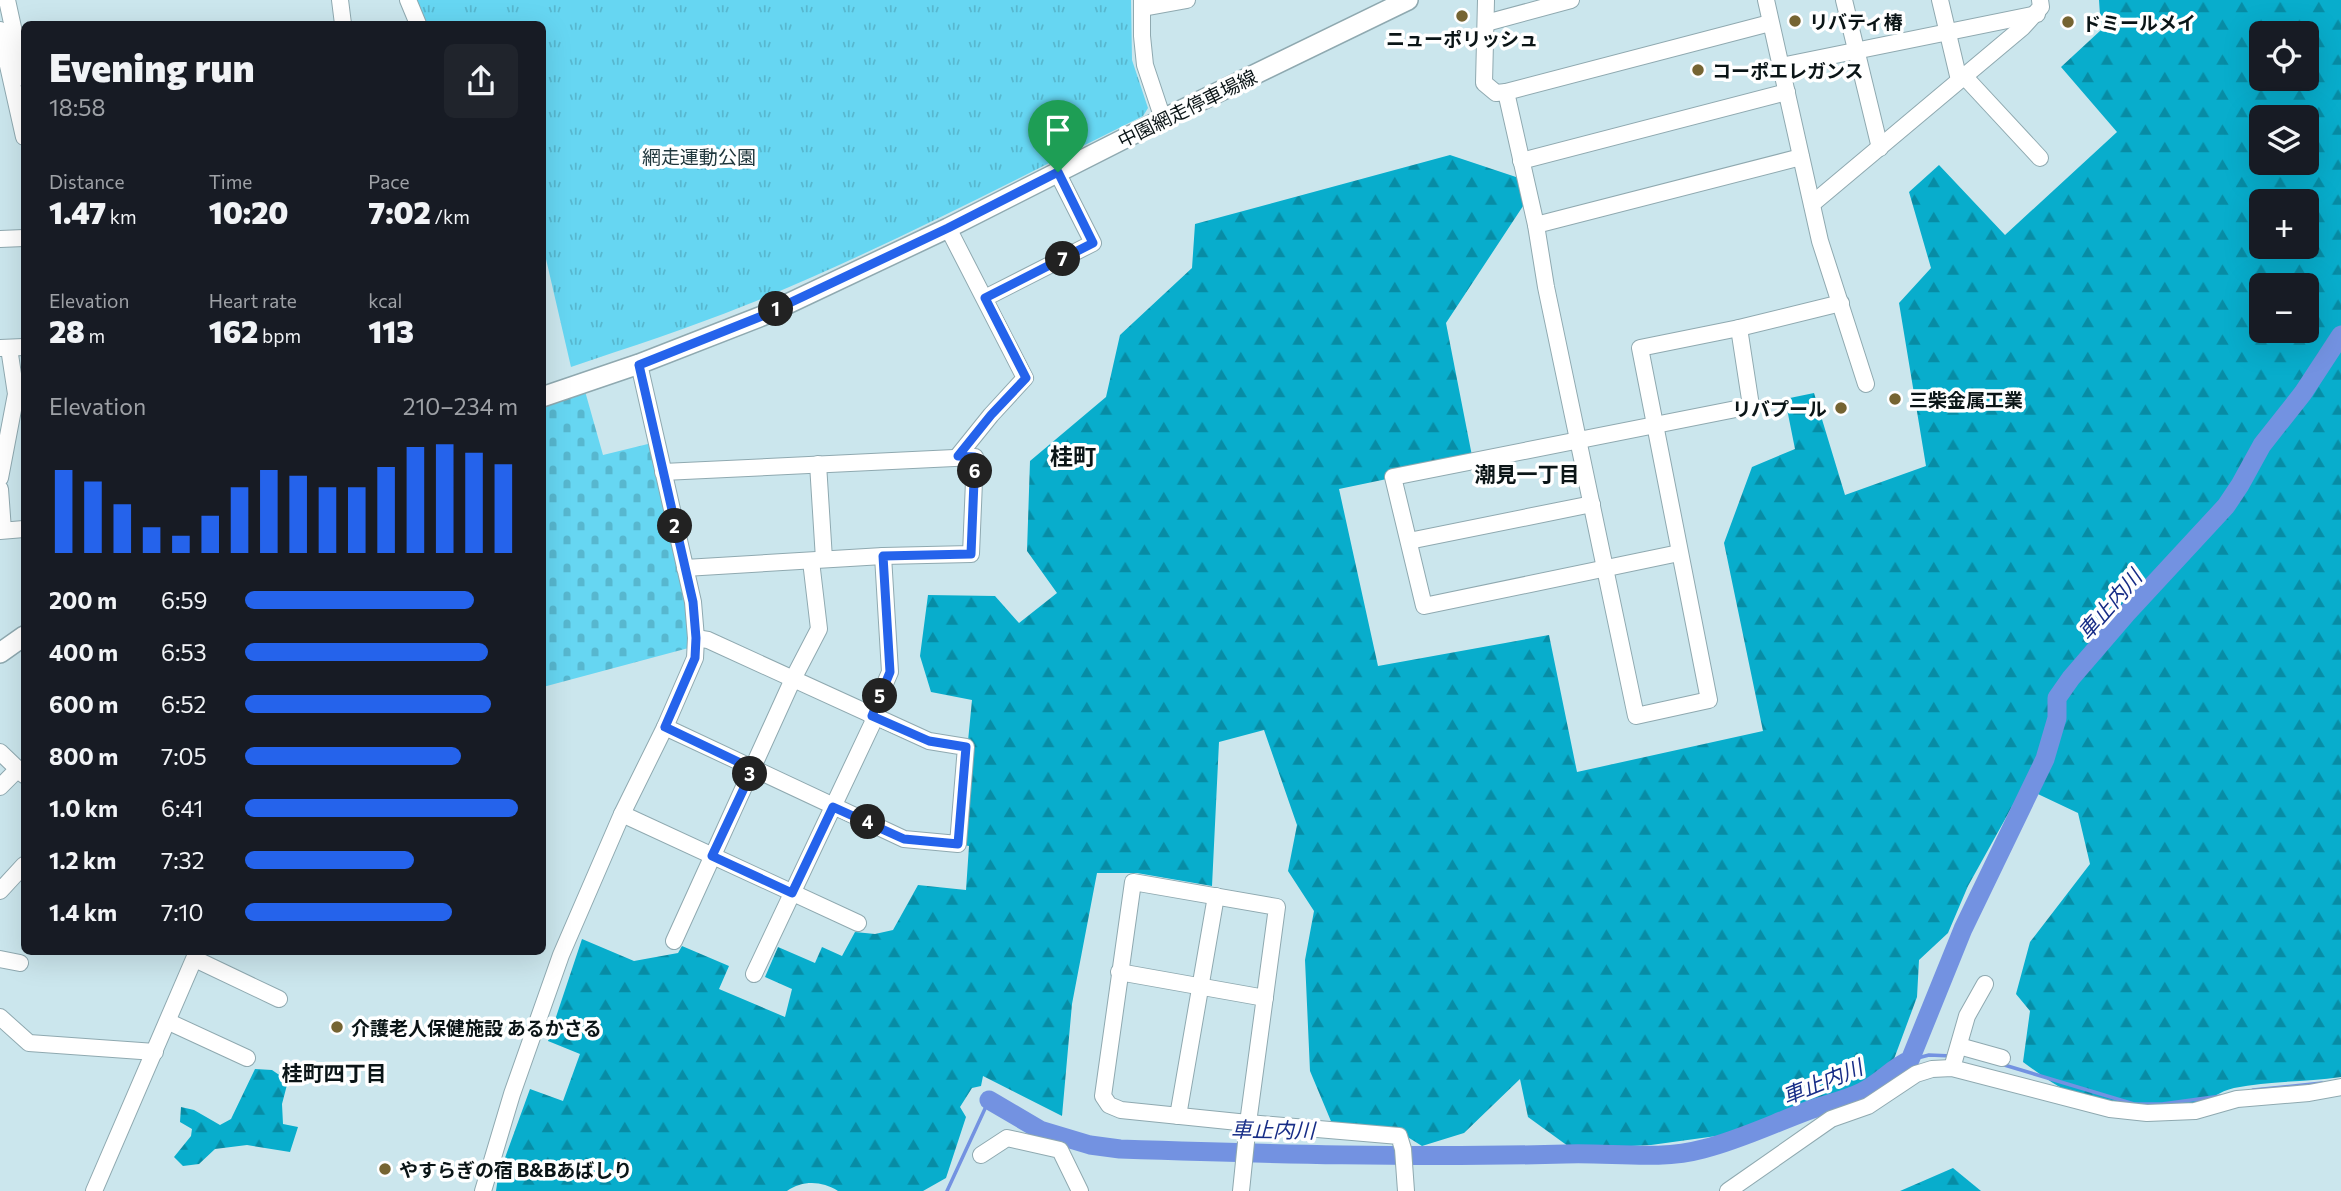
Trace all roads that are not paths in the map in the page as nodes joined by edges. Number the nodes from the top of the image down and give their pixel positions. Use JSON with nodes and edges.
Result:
{"nodes":[{"id":1,"x":7,"y":0,"type":"edge"},
{"id":2,"x":340,"y":0,"type":"edge"},
{"id":3,"x":408,"y":0,"type":"edge"},
{"id":4,"x":1187,"y":0,"type":"edge"},
{"id":5,"x":1408,"y":0,"type":"edge"},
{"id":6,"x":1486,"y":0,"type":"edge"},
{"id":7,"x":1572,"y":0,"type":"edge"},
{"id":8,"x":1766,"y":0,"type":"edge"},
{"id":9,"x":1844,"y":0,"type":"edge"},
{"id":10,"x":1940,"y":0,"type":"edge"},
{"id":11,"x":1143,"y":4,"type":"edge"},
{"id":12,"x":2038,"y":7,"type":"edge"},
{"id":13,"x":343,"y":21,"type":"edge"},
{"id":14,"x":417,"y":21,"type":"edge"},
{"id":15,"x":1486,"y":23,"type":"junction"},
{"id":16,"x":1770,"y":23,"type":"junction"},
{"id":17,"x":4,"y":29,"type":"edge"},
{"id":18,"x":1946,"y":31,"type":"junction"},
{"id":19,"x":1856,"y":52,"type":"junction"},
{"id":20,"x":1781,"y":66,"type":"junction"},
{"id":21,"x":21,"y":71,"type":"edge"},
{"id":22,"x":1961,"y":78,"type":"junction"},
{"id":23,"x":1506,"y":92,"type":"junction"},
{"id":24,"x":1787,"y":92,"type":"junction"},
{"id":25,"x":21,"y":111,"type":"edge"},
{"id":26,"x":1163,"y":119,"type":"junction"},
{"id":27,"x":1880,"y":148,"type":"junction"},
{"id":28,"x":1801,"y":157,"type":"junction"},
{"id":29,"x":2040,"y":158,"type":"dead end"},
{"id":30,"x":1521,"y":161,"type":"junction"},
{"id":31,"x":1058,"y":172,"type":"junction"},
{"id":32,"x":1812,"y":204,"type":"junction"},
{"id":33,"x":1536,"y":225,"type":"junction"},
{"id":34,"x":948,"y":228,"type":"junction"},
{"id":35,"x":21,"y":238,"type":"edge"},
{"id":36,"x":0,"y":239,"type":"edge"},
{"id":37,"x":985,"y":298,"type":"junction"},
{"id":38,"x":1841,"y":303,"type":"junction"},
{"id":39,"x":1739,"y":328,"type":"junction"},
{"id":40,"x":11,"y":347,"type":"edge"},
{"id":41,"x":639,"y":365,"type":"junction"},
{"id":42,"x":1866,"y":384,"type":"dead end"},
{"id":43,"x":546,"y":396,"type":"edge"},
{"id":44,"x":1654,"y":425,"type":"junction"},
{"id":45,"x":1578,"y":440,"type":"junction"},
{"id":46,"x":958,"y":456,"type":"junction"},
{"id":47,"x":818,"y":464,"type":"junction"},
{"id":48,"x":663,"y":472,"type":"junction"},
{"id":49,"x":0,"y":478,"type":"edge"},
{"id":50,"x":0,"y":489,"type":"edge"},
{"id":51,"x":1592,"y":504,"type":"junction"},
{"id":52,"x":21,"y":529,"type":"edge"},
{"id":53,"x":1,"y":531,"type":"edge"},
{"id":54,"x":1409,"y":541,"type":"junction"},
{"id":55,"x":1679,"y":553,"type":"junction"},
{"id":56,"x":883,"y":556,"type":"junction"},
{"id":57,"x":817,"y":560,"type":"junction"},
{"id":58,"x":685,"y":568,"type":"junction"},
{"id":59,"x":1605,"y":569,"type":"junction"},
{"id":60,"x":696,"y":638,"type":"junction"},
{"id":61,"x":21,"y":640,"type":"edge"},
{"id":62,"x":0,"y":653,"type":"edge"},
{"id":63,"x":793,"y":679,"type":"junction"},
{"id":64,"x":873,"y":717,"type":"junction"},
{"id":65,"x":665,"y":727,"type":"junction"},
{"id":66,"x":0,"y":752,"type":"edge"},
{"id":67,"x":753,"y":769,"type":"junction"},
{"id":68,"x":21,"y":772,"type":"edge"},
{"id":69,"x":0,"y":787,"type":"edge"},
{"id":70,"x":833,"y":807,"type":"junction"},
{"id":71,"x":622,"y":814,"type":"junction"},
{"id":72,"x":712,"y":856,"type":"junction"},
{"id":73,"x":21,"y":868,"type":"edge"},
{"id":74,"x":0,"y":891,"type":"edge"},
{"id":75,"x":792,"y":893,"type":"junction"},
{"id":76,"x":1216,"y":896,"type":"junction"},
{"id":77,"x":858,"y":923,"type":"dead end"},
{"id":78,"x":674,"y":941,"type":"dead end"},
{"id":79,"x":196,"y":956,"type":"edge"},
{"id":80,"x":0,"y":959,"type":"edge"},
{"id":81,"x":20,"y":963,"type":"dead end"},
{"id":82,"x":1119,"y":972,"type":"junction"},
{"id":83,"x":754,"y":974,"type":"dead end"},
{"id":84,"x":1985,"y":984,"type":"dead end"},
{"id":85,"x":1200,"y":986,"type":"junction"},
{"id":86,"x":1265,"y":998,"type":"junction"},
{"id":87,"x":279,"y":999,"type":"dead end"},
{"id":88,"x":0,"y":1017,"type":"edge"},
{"id":89,"x":169,"y":1022,"type":"junction"},
{"id":90,"x":156,"y":1052,"type":"junction"},
{"id":91,"x":1956,"y":1056,"type":"junction"},
{"id":92,"x":247,"y":1058,"type":"dead end"},
{"id":93,"x":2002,"y":1058,"type":"dead end"},
{"id":94,"x":2341,"y":1087,"type":"edge"},
{"id":95,"x":1178,"y":1116,"type":"junction"},
{"id":96,"x":1248,"y":1123,"type":"junction"},
{"id":97,"x":981,"y":1155,"type":"dead end"},
{"id":98,"x":94,"y":1191,"type":"edge"},
{"id":99,"x":483,"y":1191,"type":"edge"},
{"id":100,"x":1080,"y":1191,"type":"edge"},
{"id":101,"x":1241,"y":1191,"type":"edge"},
{"id":102,"x":1406,"y":1191,"type":"edge"},
{"id":103,"x":1728,"y":1191,"type":"edge"}],
"edges":[{"from":1,"to":17,"type":"street"},
{"from":2,"to":13,"type":"street"},
{"from":3,"to":14,"type":"street"},
{"from":4,"to":11,"type":"street"},
{"from":5,"to":26,"type":"main road","name":"中園網走停車場線"},
{"from":6,"to":15,"type":"street"},
{"from":7,"to":15,"type":"street"},
{"from":8,"to":16,"type":"street"},
{"from":9,"to":19,"type":"street"},
{"from":10,"to":18,"type":"street"},
{"from":11,"to":26,"type":"street"},
{"from":12,"to":18,"type":"street"},
{"from":12,"to":22,"type":"street"},
{"from":15,"to":23,"type":"street"},
{"from":16,"to":20,"type":"street"},
{"from":16,"to":23,"type":"street"},
{"from":17,"to":21,"type":"street"},
{"from":17,"to":25,"type":"street"},
{"from":18,"to":19,"type":"street"},
{"from":18,"to":22,"type":"street"},
{"from":19,"to":20,"type":"street"},
{"from":19,"to":27,"type":"street"},
{"from":20,"to":24,"type":"street"},
{"from":22,"to":27,"type":"street"},
{"from":22,"to":29,"type":"street"},
{"from":23,"to":30,"type":"street"},
{"from":24,"to":28,"type":"street"},
{"from":24,"to":30,"type":"street"},
{"from":26,"to":31,"type":"main road","name":"中園網走停車場線"},
{"from":27,"to":32,"type":"street"},
{"from":28,"to":32,"type":"street"},
{"from":28,"to":33,"type":"street"},
{"from":30,"to":33,"type":"street"},
{"from":31,"to":34,"type":"main road","name":"中園網走停車場線"},
{"from":31,"to":37,"type":"street"},
{"from":32,"to":38,"type":"street"},
{"from":33,"to":45,"type":"street"},
{"from":34,"to":37,"type":"street"},
{"from":34,"to":41,"type":"main road","name":"中園網走停車場線"},
{"from":35,"to":36,"type":"street"},
{"from":37,"to":46,"type":"street"},
{"from":38,"to":39,"type":"street"},
{"from":38,"to":42,"type":"street"},
{"from":39,"to":44,"type":"street"},
{"from":39,"to":44,"type":"street"},
{"from":40,"to":49,"type":"street"},
{"from":41,"to":43,"type":"main road","name":"中園網走停車場線"},
{"from":41,"to":48,"type":"street"},
{"from":44,"to":45,"type":"street"},
{"from":44,"to":55,"type":"street"},
{"from":45,"to":51,"type":"street"},
{"from":45,"to":54,"type":"street"},
{"from":46,"to":47,"type":"street"},
{"from":46,"to":56,"type":"street"},
{"from":47,"to":48,"type":"street"},
{"from":47,"to":57,"type":"street"},
{"from":48,"to":58,"type":"street"},
{"from":50,"to":53,"type":"street"},
{"from":51,"to":54,"type":"street"},
{"from":51,"to":59,"type":"street"},
{"from":52,"to":53,"type":"street"},
{"from":54,"to":59,"type":"street"},
{"from":55,"to":59,"type":"street"},
{"from":55,"to":59,"type":"street"},
{"from":56,"to":57,"type":"street"},
{"from":56,"to":64,"type":"street"},
{"from":57,"to":58,"type":"street"},
{"from":57,"to":63,"type":"street"},
{"from":58,"to":60,"type":"street"},
{"from":60,"to":63,"type":"street"},
{"from":60,"to":65,"type":"street"},
{"from":61,"to":62,"type":"main road"},
{"from":63,"to":64,"type":"street"},
{"from":63,"to":67,"type":"street"},
{"from":64,"to":70,"type":"street"},
{"from":64,"to":70,"type":"street"},
{"from":65,"to":67,"type":"street"},
{"from":65,"to":71,"type":"street"},
{"from":66,"to":68,"type":"street"},
{"from":67,"to":70,"type":"street"},
{"from":67,"to":72,"type":"street"},
{"from":68,"to":69,"type":"street"},
{"from":70,"to":75,"type":"street"},
{"from":71,"to":72,"type":"street"},
{"from":71,"to":99,"type":"street"},
{"from":72,"to":75,"type":"street"},
{"from":72,"to":78,"type":"street"},
{"from":73,"to":74,"type":"street"},
{"from":75,"to":77,"type":"street"},
{"from":75,"to":83,"type":"street"},
{"from":76,"to":82,"type":"street"},
{"from":76,"to":85,"type":"street"},
{"from":76,"to":86,"type":"street"},
{"from":79,"to":87,"type":"street"},
{"from":79,"to":89,"type":"street"},
{"from":80,"to":81,"type":"street"},
{"from":82,"to":85,"type":"street"},
{"from":82,"to":95,"type":"street"},
{"from":84,"to":91,"type":"street"},
{"from":85,"to":86,"type":"street"},
{"from":85,"to":95,"type":"street"},
{"from":86,"to":96,"type":"street"},
{"from":88,"to":90,"type":"street"},
{"from":89,"to":90,"type":"street"},
{"from":89,"to":92,"type":"street"},
{"from":90,"to":98,"type":"street"},
{"from":91,"to":93,"type":"street"},
{"from":91,"to":94,"type":"street"},
{"from":91,"to":103,"type":"street"},
{"from":95,"to":96,"type":"street"},
{"from":96,"to":101,"type":"street"},
{"from":96,"to":102,"type":"street"},
{"from":97,"to":100,"type":"street"}]}
